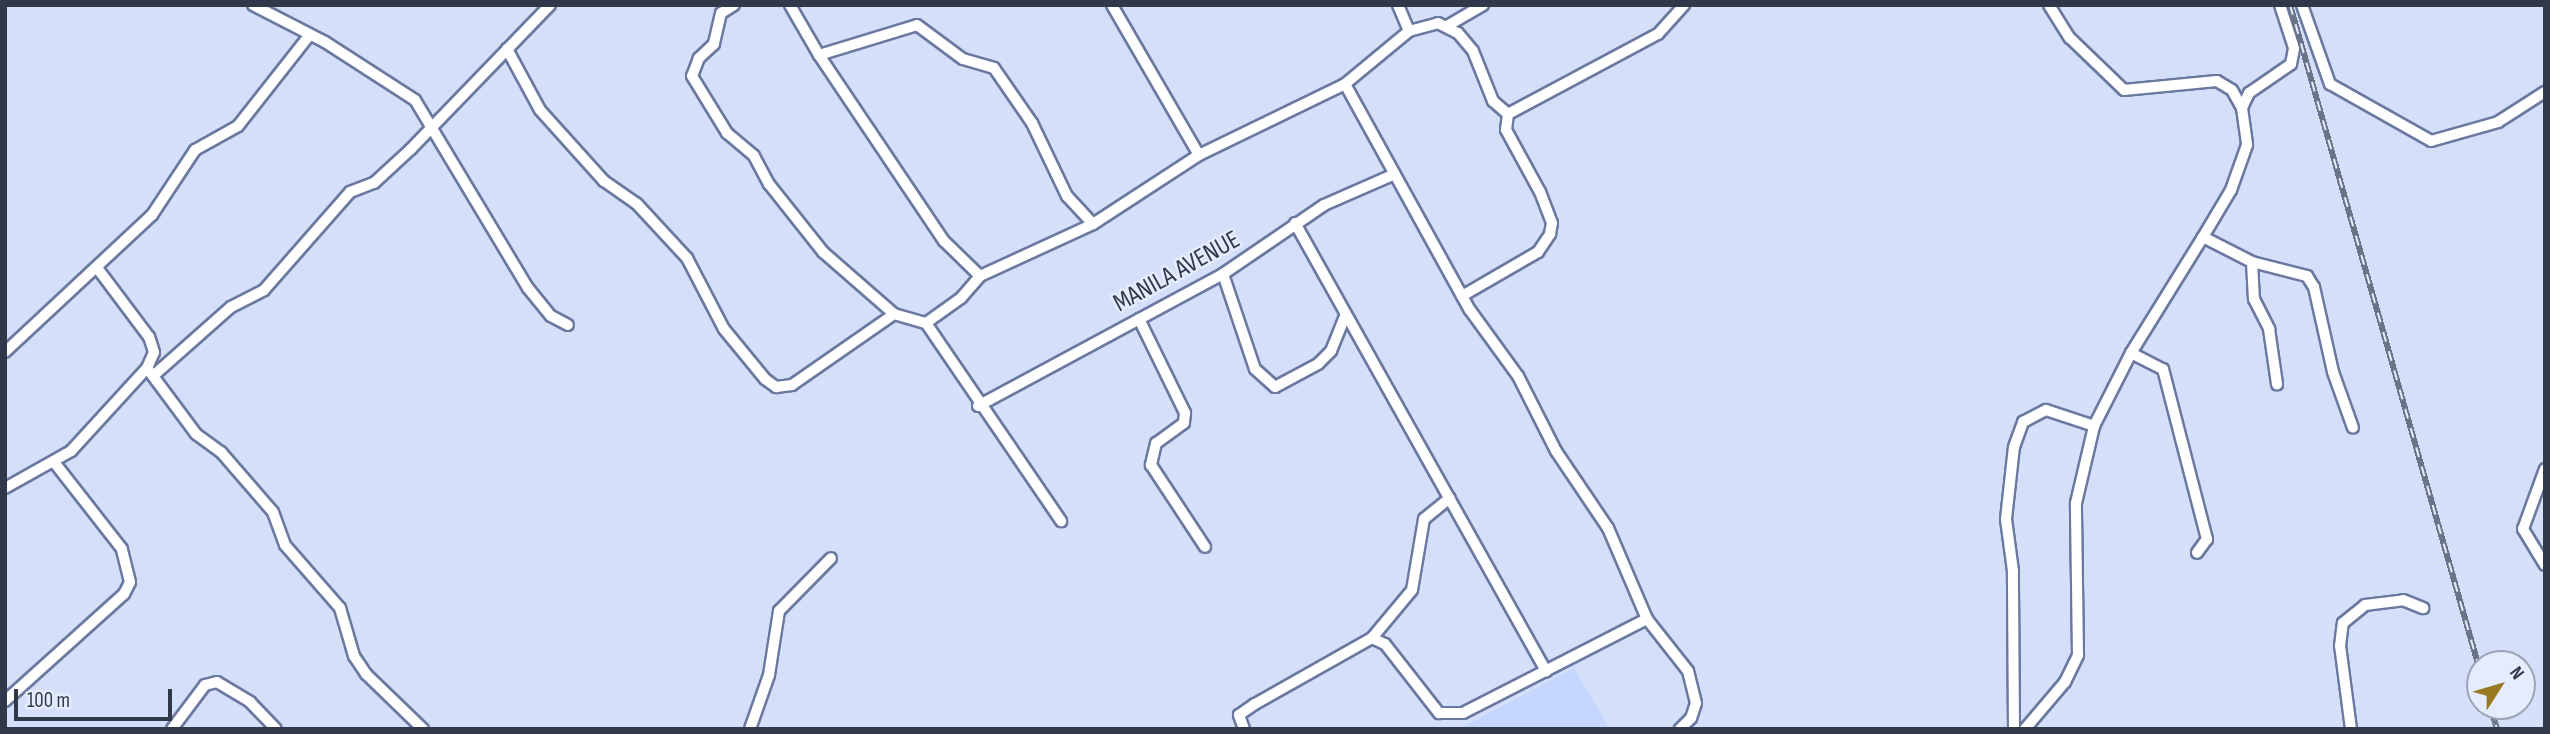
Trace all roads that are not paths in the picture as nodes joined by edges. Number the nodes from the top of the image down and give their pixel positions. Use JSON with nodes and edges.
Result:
{"nodes":[{"id":1,"x":253,"y":5,"type":"edge"},
{"id":2,"x":550,"y":5,"type":"edge"},
{"id":3,"x":733,"y":5,"type":"edge"},
{"id":4,"x":790,"y":5,"type":"edge"},
{"id":5,"x":1112,"y":5,"type":"edge"},
{"id":6,"x":1398,"y":5,"type":"edge"},
{"id":7,"x":1483,"y":5,"type":"edge"},
{"id":8,"x":1684,"y":5,"type":"edge"},
{"id":9,"x":2049,"y":5,"type":"edge"},
{"id":10,"x":2280,"y":5,"type":"edge"},
{"id":11,"x":2302,"y":5,"type":"edge"},
{"id":12,"x":1447,"y":26,"type":"junction"},
{"id":13,"x":1409,"y":31,"type":"junction"},
{"id":14,"x":308,"y":37,"type":"junction"},
{"id":15,"x":507,"y":49,"type":"junction"},
{"id":16,"x":819,"y":55,"type":"junction"},
{"id":17,"x":1345,"y":84,"type":"junction"},
{"id":18,"x":2545,"y":92,"type":"edge"},
{"id":19,"x":2242,"y":108,"type":"junction"},
{"id":20,"x":1508,"y":114,"type":"junction"},
{"id":21,"x":434,"y":124,"type":"junction"},
{"id":22,"x":1199,"y":155,"type":"junction"},
{"id":23,"x":1395,"y":174,"type":"junction"},
{"id":24,"x":1295,"y":223,"type":"junction"},
{"id":25,"x":1093,"y":224,"type":"junction"},
{"id":26,"x":2203,"y":237,"type":"junction"},
{"id":27,"x":2252,"y":262,"type":"junction"},
{"id":28,"x":98,"y":269,"type":"junction"},
{"id":29,"x":1223,"y":274,"type":"junction"},
{"id":30,"x":980,"y":275,"type":"junction"},
{"id":31,"x":1462,"y":296,"type":"junction"},
{"id":32,"x":894,"y":314,"type":"junction"},
{"id":33,"x":1345,"y":317,"type":"junction"},
{"id":34,"x":1139,"y":318,"type":"junction"},
{"id":35,"x":926,"y":323,"type":"junction"},
{"id":36,"x":568,"y":324,"type":"dead end"},
{"id":37,"x":5,"y":352,"type":"edge"},
{"id":38,"x":2131,"y":353,"type":"junction"},
{"id":39,"x":150,"y":372,"type":"junction"},
{"id":40,"x":2277,"y":384,"type":"dead end"},
{"id":41,"x":978,"y":406,"type":"junction"},
{"id":42,"x":2095,"y":426,"type":"junction"},
{"id":43,"x":2353,"y":428,"type":"dead end"},
{"id":44,"x":54,"y":462,"type":"junction"},
{"id":45,"x":2545,"y":469,"type":"edge"},
{"id":46,"x":6,"y":485,"type":"edge"},
{"id":47,"x":1450,"y":498,"type":"junction"},
{"id":48,"x":1061,"y":521,"type":"dead end"},
{"id":49,"x":1205,"y":547,"type":"dead end"},
{"id":50,"x":2197,"y":553,"type":"dead end"},
{"id":51,"x":831,"y":558,"type":"dead end"},
{"id":52,"x":2545,"y":565,"type":"edge"},
{"id":53,"x":2423,"y":608,"type":"dead end"},
{"id":54,"x":1647,"y":619,"type":"junction"},
{"id":55,"x":1373,"y":638,"type":"junction"},
{"id":56,"x":1546,"y":671,"type":"junction"},
{"id":57,"x":5,"y":701,"type":"edge"},
{"id":58,"x":172,"y":729,"type":"edge"},
{"id":59,"x":276,"y":729,"type":"edge"},
{"id":60,"x":423,"y":729,"type":"edge"},
{"id":61,"x":750,"y":729,"type":"edge"},
{"id":62,"x":1244,"y":729,"type":"edge"},
{"id":63,"x":1680,"y":729,"type":"edge"},
{"id":64,"x":2014,"y":729,"type":"edge"},
{"id":65,"x":2025,"y":729,"type":"edge"},
{"id":66,"x":2351,"y":729,"type":"edge"}],
"edges":[{"from":1,"to":14,"type":"street"},
{"from":2,"to":15,"type":"street"},
{"from":3,"to":32,"type":"street"},
{"from":4,"to":16,"type":"street"},
{"from":5,"to":22,"type":"street"},
{"from":6,"to":13,"type":"street"},
{"from":7,"to":12,"type":"street"},
{"from":8,"to":20,"type":"street"},
{"from":9,"to":19,"type":"street"},
{"from":10,"to":19,"type":"street"},
{"from":11,"to":18,"type":"street"},
{"from":12,"to":13,"type":"street"},
{"from":12,"to":20,"type":"street"},
{"from":13,"to":17,"type":"street"},
{"from":14,"to":21,"type":"street"},
{"from":14,"to":28,"type":"street"},
{"from":15,"to":21,"type":"street"},
{"from":15,"to":32,"type":"street"},
{"from":16,"to":25,"type":"street"},
{"from":16,"to":30,"type":"street"},
{"from":17,"to":22,"type":"street"},
{"from":17,"to":23,"type":"street"},
{"from":19,"to":26,"type":"street"},
{"from":20,"to":31,"type":"street"},
{"from":21,"to":36,"type":"street"},
{"from":21,"to":39,"type":"street"},
{"from":22,"to":25,"type":"street"},
{"from":23,"to":24,"type":"street","name":"MANILA AVENUE"},
{"from":23,"to":31,"type":"street"},
{"from":24,"to":29,"type":"street","name":"MANILA AVENUE"},
{"from":24,"to":33,"type":"street"},
{"from":25,"to":30,"type":"street"},
{"from":26,"to":27,"type":"street"},
{"from":26,"to":38,"type":"street"},
{"from":27,"to":40,"type":"street"},
{"from":27,"to":43,"type":"street"},
{"from":28,"to":37,"type":"street"},
{"from":28,"to":39,"type":"street"},
{"from":29,"to":33,"type":"street"},
{"from":29,"to":34,"type":"street","name":"MANILA AVENUE"},
{"from":30,"to":35,"type":"street"},
{"from":31,"to":54,"type":"street"},
{"from":32,"to":35,"type":"street"},
{"from":33,"to":47,"type":"street"},
{"from":34,"to":41,"type":"street","name":"MANILA AVENUE"},
{"from":34,"to":49,"type":"street"},
{"from":35,"to":41,"type":"street"},
{"from":38,"to":42,"type":"street"},
{"from":38,"to":50,"type":"street"},
{"from":39,"to":44,"type":"street"},
{"from":39,"to":60,"type":"street"},
{"from":41,"to":48,"type":"street"},
{"from":42,"to":64,"type":"street"},
{"from":42,"to":65,"type":"street"},
{"from":44,"to":46,"type":"street"},
{"from":44,"to":57,"type":"street"},
{"from":45,"to":52,"type":"street"},
{"from":47,"to":55,"type":"street"},
{"from":47,"to":56,"type":"street"},
{"from":51,"to":61,"type":"street"},
{"from":53,"to":66,"type":"street"},
{"from":54,"to":56,"type":"street"},
{"from":54,"to":63,"type":"street"},
{"from":55,"to":56,"type":"street"},
{"from":55,"to":62,"type":"street"},
{"from":58,"to":59,"type":"street"}]}
